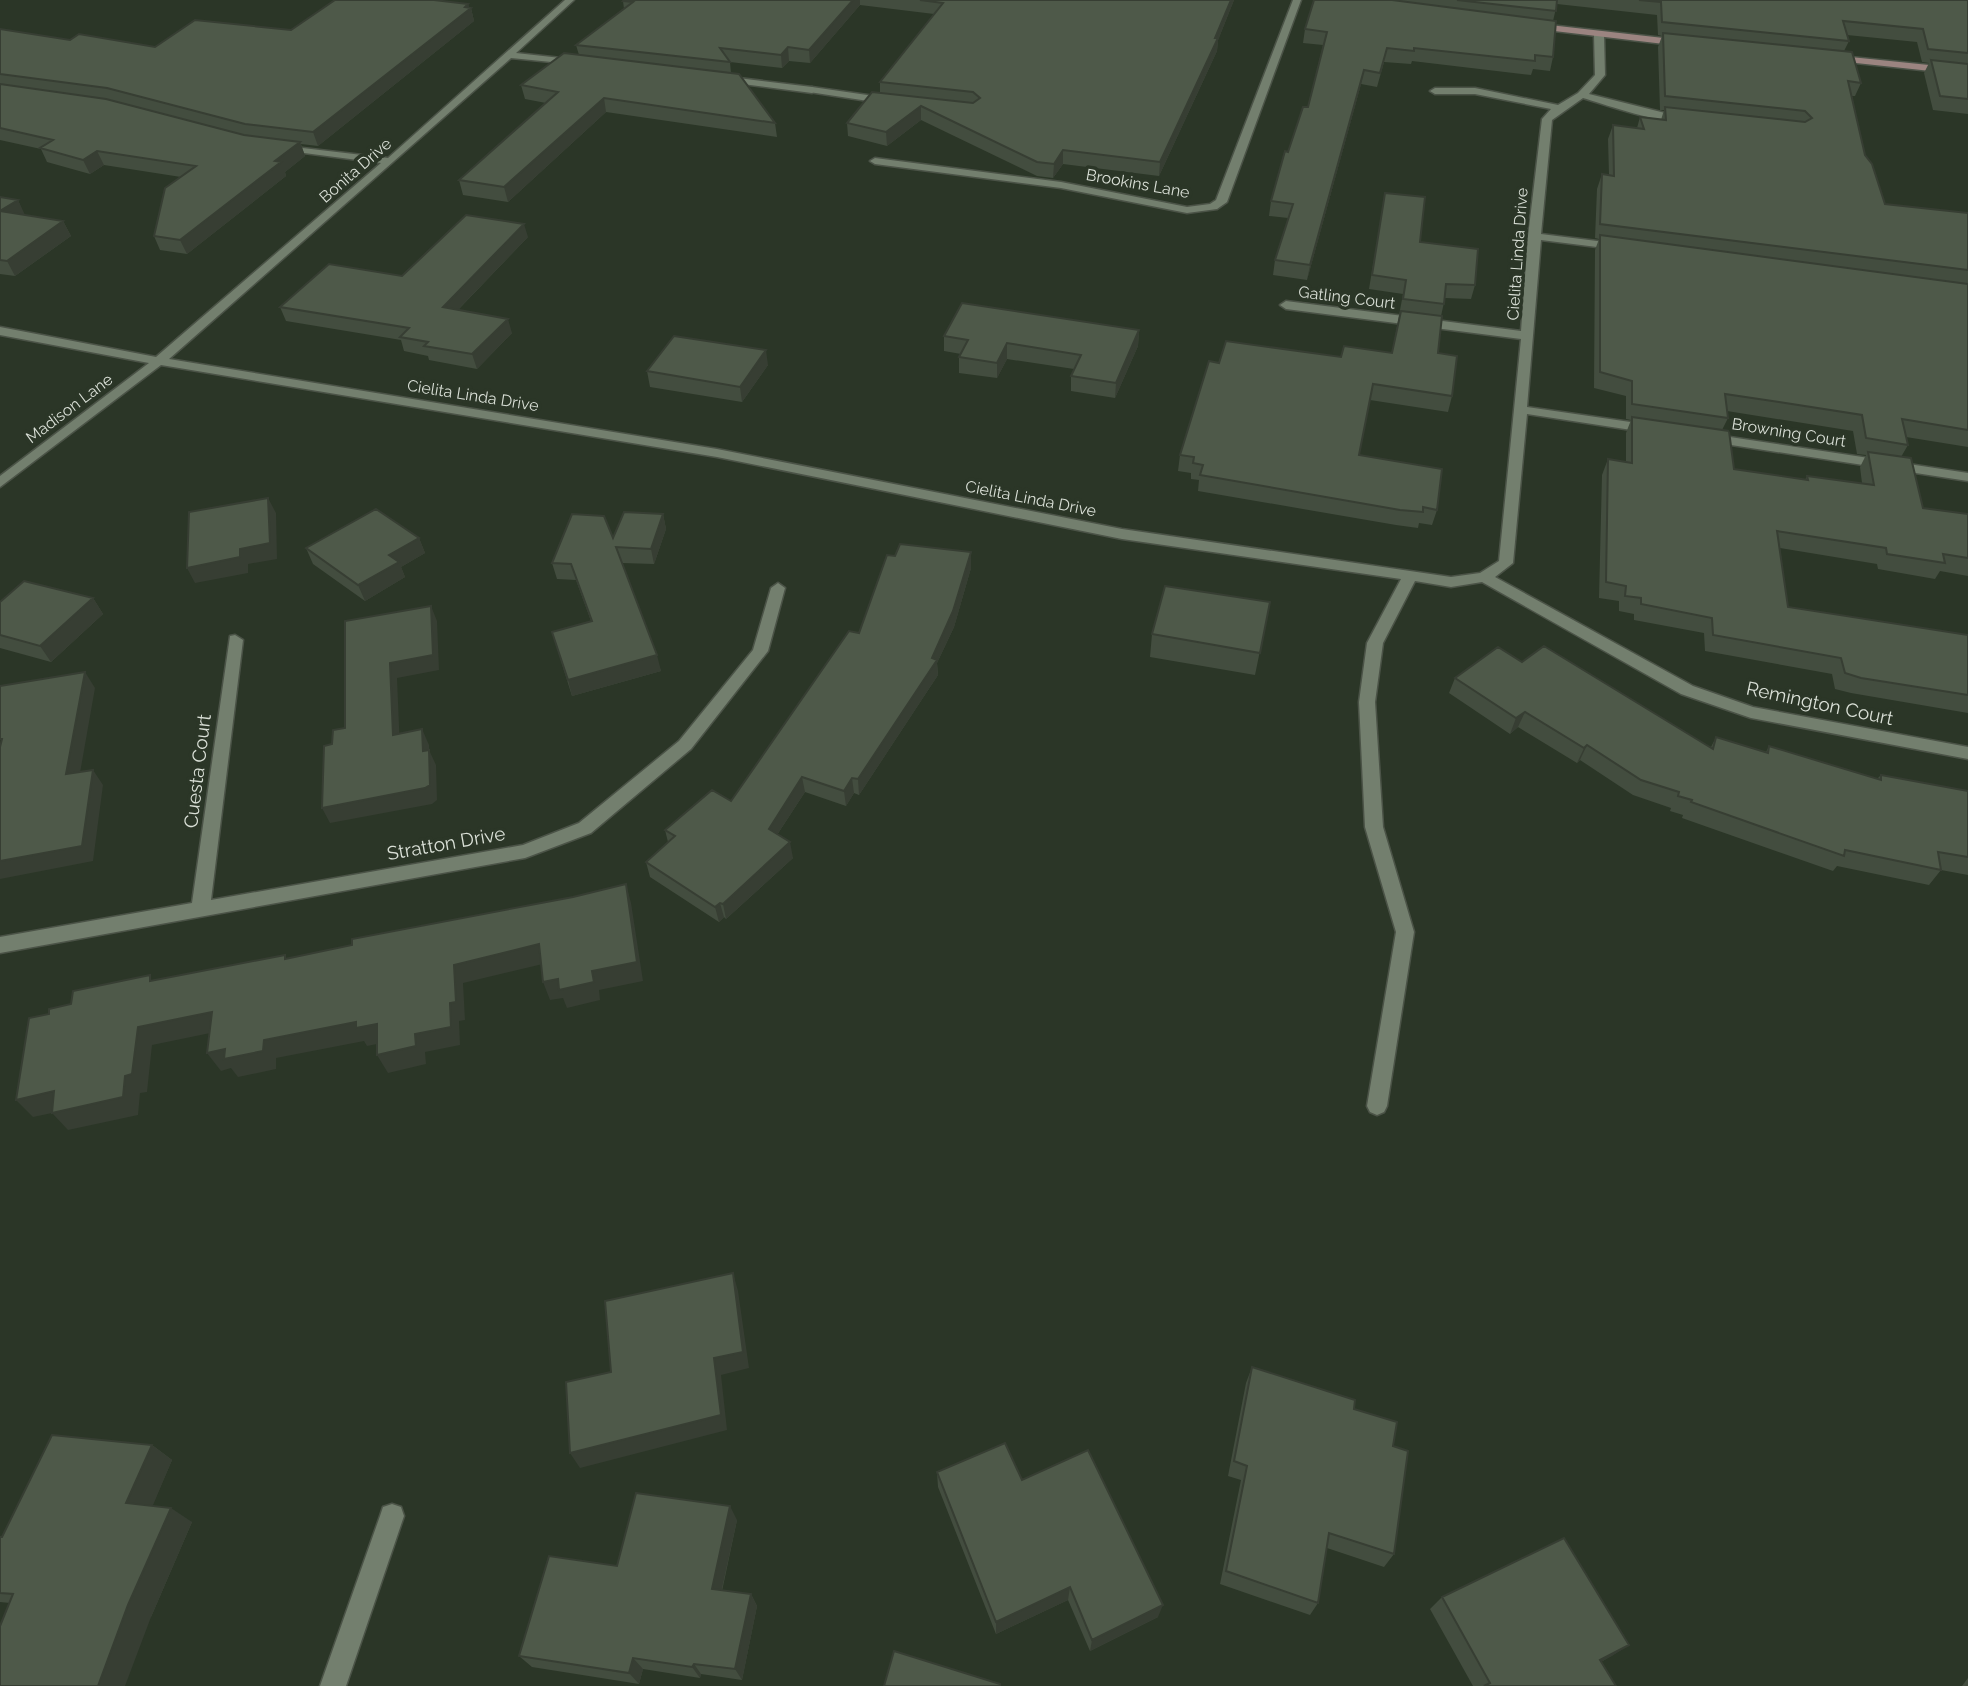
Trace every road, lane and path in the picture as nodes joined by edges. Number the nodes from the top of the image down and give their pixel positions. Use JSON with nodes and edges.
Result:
{"nodes":[{"id":1,"x":570,"y":0,"type":"edge"},
{"id":2,"x":1297,"y":0,"type":"edge"},
{"id":3,"x":1521,"y":25,"type":"edge"},
{"id":4,"x":1598,"y":35,"type":"junction"},
{"id":5,"x":1694,"y":44,"type":"edge"},
{"id":6,"x":509,"y":55,"type":"junction"},
{"id":7,"x":1814,"y":56,"type":"edge"},
{"id":8,"x":592,"y":64,"type":"edge"},
{"id":9,"x":1968,"y":72,"type":"edge"},
{"id":10,"x":716,"y":79,"type":"edge"},
{"id":11,"x":1435,"y":91,"type":"dead end"},
{"id":12,"x":1582,"y":95,"type":"junction"},
{"id":13,"x":904,"y":103,"type":"edge"},
{"id":14,"x":1559,"y":108,"type":"junction"},
{"id":15,"x":1694,"y":120,"type":"edge"},
{"id":16,"x":263,"y":144,"type":"edge"},
{"id":17,"x":390,"y":161,"type":"junction"},
{"id":18,"x":875,"y":161,"type":"dead end"},
{"id":19,"x":1534,"y":236,"type":"junction"},
{"id":20,"x":1629,"y":248,"type":"edge"},
{"id":21,"x":1286,"y":305,"type":"dead end"},
{"id":22,"x":0,"y":331,"type":"edge"},
{"id":23,"x":1529,"y":336,"type":"junction"},
{"id":24,"x":159,"y":361,"type":"junction"},
{"id":25,"x":1523,"y":410,"type":"junction"},
{"id":26,"x":1671,"y":432,"type":"edge"},
{"id":27,"x":1698,"y":436,"type":"edge"},
{"id":28,"x":1968,"y":477,"type":"edge"},
{"id":29,"x":0,"y":482,"type":"edge"},
{"id":30,"x":1410,"y":576,"type":"junction"},
{"id":31,"x":1485,"y":577,"type":"junction"},
{"id":32,"x":778,"y":589,"type":"dead end"},
{"id":33,"x":235,"y":640,"type":"dead end"},
{"id":34,"x":1968,"y":753,"type":"edge"},
{"id":35,"x":201,"y":907,"type":"junction"},
{"id":36,"x":0,"y":944,"type":"edge"},
{"id":37,"x":1377,"y":1106,"type":"dead end"},
{"id":38,"x":392,"y":1516,"type":"dead end"},
{"id":39,"x":332,"y":1686,"type":"edge"}],
"edges":[{"from":1,"to":6,"type":"street","name":"Bonita Drive"},
{"from":2,"to":18,"type":"street","name":"Brookins Lane"},
{"from":3,"to":4,"type":"main road"},
{"from":4,"to":5,"type":"main road"},
{"from":4,"to":12,"type":"street"},
{"from":6,"to":8,"type":"street"},
{"from":6,"to":17,"type":"street","name":"Bonita Drive"},
{"from":7,"to":9,"type":"main road"},
{"from":10,"to":13,"type":"street"},
{"from":11,"to":14,"type":"street"},
{"from":12,"to":14,"type":"street"},
{"from":12,"to":15,"type":"street"},
{"from":14,"to":19,"type":"street","name":"Cielita Linda Drive"},
{"from":16,"to":17,"type":"street"},
{"from":17,"to":24,"type":"street","name":"Bonita Drive"},
{"from":19,"to":20,"type":"street"},
{"from":19,"to":23,"type":"street","name":"Cielita Linda Drive"},
{"from":21,"to":23,"type":"street","name":"Gatling Court"},
{"from":22,"to":24,"type":"street","name":"Cielita Linda Drive"},
{"from":23,"to":25,"type":"street","name":"Cielita Linda Drive"},
{"from":24,"to":29,"type":"street","name":"Madison Lane"},
{"from":24,"to":30,"type":"street","name":"Cielita Linda Drive"},
{"from":25,"to":26,"type":"street"},
{"from":25,"to":31,"type":"street","name":"Cielita Linda Drive"},
{"from":27,"to":28,"type":"street","name":"Browning Court"},
{"from":30,"to":31,"type":"street","name":"Cielita Linda Drive"},
{"from":30,"to":37,"type":"street"},
{"from":31,"to":34,"type":"street","name":"Remington Court"},
{"from":32,"to":35,"type":"street","name":"Stratton Drive"},
{"from":33,"to":35,"type":"street","name":"Cuesta Court"},
{"from":35,"to":36,"type":"street","name":"Stratton Drive"},
{"from":38,"to":39,"type":"street"}]}
